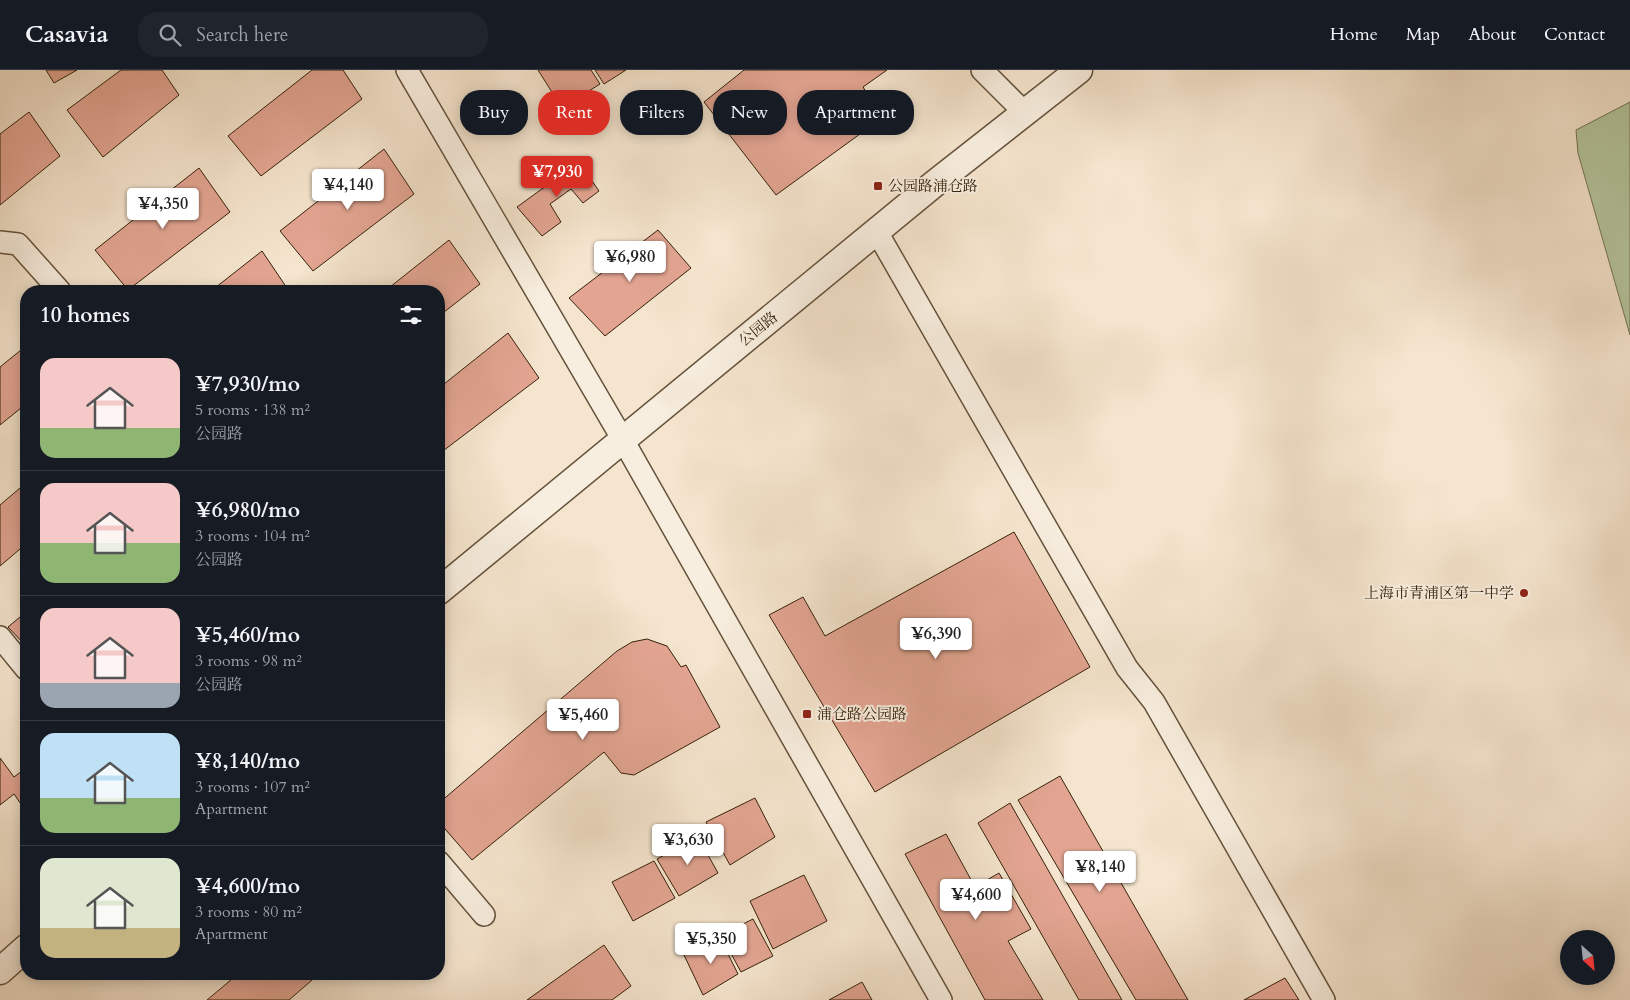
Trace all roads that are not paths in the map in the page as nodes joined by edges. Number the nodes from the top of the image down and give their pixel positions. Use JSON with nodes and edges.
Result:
{"nodes":[{"id":1,"x":407,"y":70,"type":"edge"},
{"id":2,"x":982,"y":70,"type":"edge"},
{"id":3,"x":1079,"y":70,"type":"edge"},
{"id":4,"x":1025,"y":113,"type":"junction"},
{"id":5,"x":876,"y":232,"type":"junction"},
{"id":6,"x":0,"y":242,"type":"edge"},
{"id":7,"x":55,"y":285,"type":"edge"},
{"id":8,"x":624,"y":440,"type":"junction"},
{"id":9,"x":445,"y":586,"type":"edge"},
{"id":10,"x":0,"y":637,"type":"edge"},
{"id":11,"x":20,"y":662,"type":"edge"},
{"id":12,"x":445,"y":869,"type":"edge"},
{"id":13,"x":484,"y":915,"type":"dead end"},
{"id":14,"x":20,"y":953,"type":"edge"},
{"id":15,"x":0,"y":971,"type":"edge"},
{"id":16,"x":941,"y":1000,"type":"edge"},
{"id":17,"x":1324,"y":1000,"type":"edge"}],
"edges":[{"from":1,"to":8,"type":"street"},
{"from":2,"to":4,"type":"street"},
{"from":3,"to":4,"type":"street","name":"公园路"},
{"from":4,"to":5,"type":"street","name":"公园路"},
{"from":5,"to":8,"type":"street","name":"公园路"},
{"from":5,"to":17,"type":"street"},
{"from":6,"to":7,"type":"street"},
{"from":8,"to":9,"type":"street","name":"公园路"},
{"from":8,"to":16,"type":"street"},
{"from":10,"to":11,"type":"street"},
{"from":12,"to":13,"type":"street"},
{"from":14,"to":15,"type":"street"}]}
